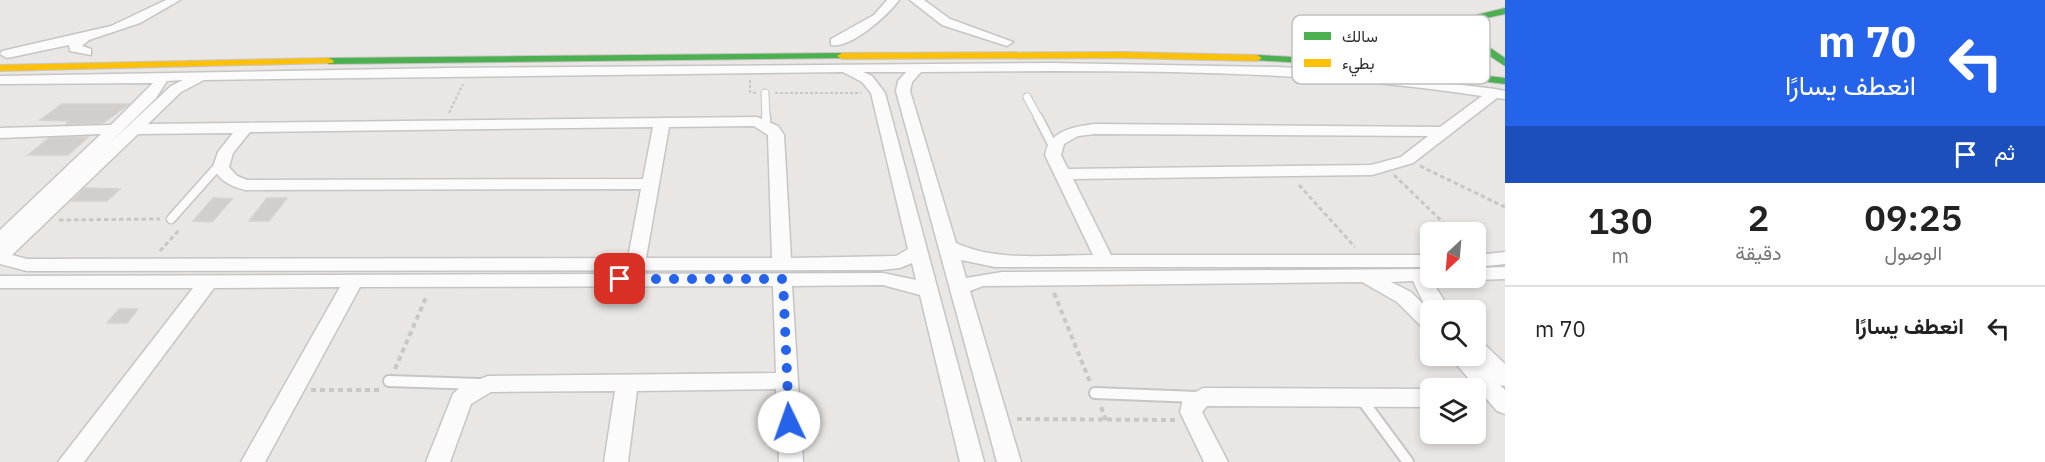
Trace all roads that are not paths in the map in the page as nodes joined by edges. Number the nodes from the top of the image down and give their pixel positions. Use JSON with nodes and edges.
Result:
{"nodes":[{"id":1,"x":174,"y":0,"type":"edge"},
{"id":2,"x":893,"y":0,"type":"edge"},
{"id":3,"x":916,"y":0,"type":"edge"},
{"id":4,"x":1505,"y":10,"type":"edge"},
{"id":5,"x":1488,"y":15,"type":"edge"},
{"id":6,"x":85,"y":37,"type":"junction"},
{"id":7,"x":750,"y":42,"type":"dead end"},
{"id":8,"x":836,"y":42,"type":"junction"},
{"id":9,"x":1007,"y":42,"type":"junction"},
{"id":10,"x":410,"y":46,"type":"dead end"},
{"id":11,"x":86,"y":52,"type":"junction"},
{"id":12,"x":1490,"y":53,"type":"edge"},
{"id":13,"x":3,"y":54,"type":"edge"},
{"id":14,"x":1270,"y":58,"type":"junction"},
{"id":15,"x":1292,"y":59,"type":"edge"},
{"id":16,"x":1084,"y":62,"type":"junction"},
{"id":17,"x":1505,"y":63,"type":"edge"},
{"id":18,"x":839,"y":68,"type":"junction"},
{"id":19,"x":917,"y":68,"type":"junction"},
{"id":20,"x":0,"y":69,"type":"edge"},
{"id":21,"x":1292,"y":71,"type":"edge"},
{"id":22,"x":205,"y":75,"type":"junction"},
{"id":23,"x":159,"y":76,"type":"junction"},
{"id":24,"x":0,"y":80,"type":"edge"},
{"id":25,"x":1440,"y":84,"type":"edge"},
{"id":26,"x":1472,"y":84,"type":"edge"},
{"id":27,"x":1502,"y":90,"type":"edge"},
{"id":28,"x":765,"y":93,"type":"road end"},
{"id":29,"x":151,"y":95,"type":"junction"},
{"id":30,"x":169,"y":95,"type":"junction"},
{"id":31,"x":1027,"y":97,"type":"dead end"},
{"id":32,"x":663,"y":121,"type":"junction"},
{"id":33,"x":766,"y":124,"type":"junction"},
{"id":34,"x":246,"y":127,"type":"junction"},
{"id":35,"x":115,"y":129,"type":"junction"},
{"id":36,"x":134,"y":129,"type":"junction"},
{"id":37,"x":1445,"y":132,"type":"junction"},
{"id":38,"x":1,"y":134,"type":"edge"},
{"id":39,"x":1053,"y":146,"type":"junction"},
{"id":40,"x":220,"y":164,"type":"junction"},
{"id":41,"x":1062,"y":174,"type":"junction"},
{"id":42,"x":651,"y":184,"type":"junction"},
{"id":43,"x":171,"y":219,"type":"road end"},
{"id":44,"x":30,"y":220,"type":"junction"},
{"id":45,"x":947,"y":246,"type":"junction"},
{"id":46,"x":0,"y":250,"type":"edge"},
{"id":47,"x":918,"y":251,"type":"junction"},
{"id":48,"x":1505,"y":258,"type":"edge"},
{"id":49,"x":1486,"y":260,"type":"edge"},
{"id":50,"x":1105,"y":261,"type":"junction"},
{"id":51,"x":636,"y":264,"type":"junction"},
{"id":52,"x":1366,"y":268,"type":"junction"},
{"id":53,"x":1420,"y":270,"type":"edge"},
{"id":54,"x":782,"y":271,"type":"junction"},
{"id":55,"x":882,"y":271,"type":"junction"},
{"id":56,"x":1505,"y":273,"type":"edge"},
{"id":57,"x":1486,"y":274,"type":"edge"},
{"id":58,"x":210,"y":280,"type":"junction"},
{"id":59,"x":354,"y":280,"type":"junction"},
{"id":60,"x":0,"y":282,"type":"edge"},
{"id":61,"x":960,"y":288,"type":"junction"},
{"id":62,"x":928,"y":291,"type":"junction"},
{"id":63,"x":1420,"y":313,"type":"edge"},
{"id":64,"x":1486,"y":365,"type":"edge"},
{"id":65,"x":1471,"y":366,"type":"edge"},
{"id":66,"x":389,"y":381,"type":"road end"},
{"id":67,"x":787,"y":381,"type":"junction"},
{"id":68,"x":627,"y":382,"type":"junction"},
{"id":69,"x":488,"y":384,"type":"junction"},
{"id":70,"x":1095,"y":393,"type":"road end"},
{"id":71,"x":1503,"y":394,"type":"edge"},
{"id":72,"x":1203,"y":397,"type":"junction"},
{"id":73,"x":1360,"y":397,"type":"junction"},
{"id":74,"x":1486,"y":397,"type":"edge"},
{"id":75,"x":1420,"y":398,"type":"edge"},
{"id":76,"x":70,"y":462,"type":"edge"},
{"id":77,"x":253,"y":462,"type":"edge"},
{"id":78,"x":438,"y":462,"type":"edge"},
{"id":79,"x":616,"y":462,"type":"edge"},
{"id":80,"x":791,"y":462,"type":"edge"},
{"id":81,"x":972,"y":462,"type":"edge"},
{"id":82,"x":1009,"y":462,"type":"edge"},
{"id":83,"x":1216,"y":462,"type":"edge"},
{"id":84,"x":1408,"y":462,"type":"edge"}],
"edges":[{"from":1,"to":6,"type":"street"},
{"from":2,"to":8,"type":"street"},
{"from":3,"to":9,"type":"street"},
{"from":4,"to":5,"type":"street"},
{"from":6,"to":11,"type":"street"},
{"from":6,"to":13,"type":"street"},
{"from":7,"to":8,"type":"street"},
{"from":8,"to":9,"type":"street"},
{"from":9,"to":14,"type":"street"},
{"from":10,"to":11,"type":"street"},
{"from":11,"to":13,"type":"street"},
{"from":12,"to":17,"type":"street"},
{"from":14,"to":15,"type":"street"},
{"from":14,"to":16,"type":"street"},
{"from":16,"to":19,"type":"street"},
{"from":16,"to":20,"type":"street"},
{"from":16,"to":21,"type":"street"},
{"from":18,"to":19,"type":"street"},
{"from":18,"to":22,"type":"street"},
{"from":18,"to":47,"type":"street"},
{"from":19,"to":45,"type":"street"},
{"from":22,"to":23,"type":"street"},
{"from":22,"to":30,"type":"street"},
{"from":23,"to":24,"type":"street"},
{"from":23,"to":29,"type":"street"},
{"from":25,"to":27,"type":"street"},
{"from":26,"to":27,"type":"street"},
{"from":27,"to":37,"type":"street"},
{"from":28,"to":33,"type":"lane"},
{"from":29,"to":30,"type":"street"},
{"from":29,"to":35,"type":"street"},
{"from":30,"to":36,"type":"street"},
{"from":31,"to":39,"type":"lane"},
{"from":32,"to":33,"type":"street"},
{"from":32,"to":34,"type":"street"},
{"from":32,"to":42,"type":"street"},
{"from":33,"to":54,"type":"street"},
{"from":34,"to":36,"type":"street"},
{"from":34,"to":40,"type":"street"},
{"from":35,"to":38,"type":"street"},
{"from":35,"to":44,"type":"street"},
{"from":36,"to":44,"type":"street"},
{"from":37,"to":39,"type":"street"},
{"from":37,"to":41,"type":"street"},
{"from":39,"to":41,"type":"street"},
{"from":40,"to":42,"type":"street"},
{"from":40,"to":43,"type":"lane"},
{"from":41,"to":50,"type":"street"},
{"from":42,"to":51,"type":"street"},
{"from":44,"to":46,"type":"street"},
{"from":45,"to":50,"type":"street"},
{"from":45,"to":61,"type":"street"},
{"from":46,"to":51,"type":"street"},
{"from":47,"to":55,"type":"street"},
{"from":47,"to":62,"type":"street"},
{"from":48,"to":49,"type":"street"},
{"from":50,"to":52,"type":"street"},
{"from":51,"to":54,"type":"street"},
{"from":52,"to":53,"type":"street"},
{"from":52,"to":61,"type":"street"},
{"from":52,"to":63,"type":"street"},
{"from":54,"to":55,"type":"street"},
{"from":54,"to":59,"type":"street"},
{"from":54,"to":67,"type":"street"},
{"from":55,"to":62,"type":"street"},
{"from":56,"to":57,"type":"street"},
{"from":58,"to":59,"type":"street"},
{"from":58,"to":60,"type":"street"},
{"from":58,"to":76,"type":"street"},
{"from":59,"to":77,"type":"street"},
{"from":61,"to":82,"type":"street"},
{"from":62,"to":81,"type":"street"},
{"from":64,"to":71,"type":"street"},
{"from":65,"to":71,"type":"street"},
{"from":66,"to":69,"type":"lane"},
{"from":67,"to":68,"type":"street"},
{"from":67,"to":80,"type":"street"},
{"from":68,"to":69,"type":"street"},
{"from":68,"to":79,"type":"street"},
{"from":69,"to":78,"type":"street"},
{"from":70,"to":72,"type":"lane"},
{"from":71,"to":74,"type":"street"},
{"from":72,"to":73,"type":"street"},
{"from":72,"to":83,"type":"street"},
{"from":73,"to":75,"type":"street"},
{"from":73,"to":84,"type":"lane"}]}
